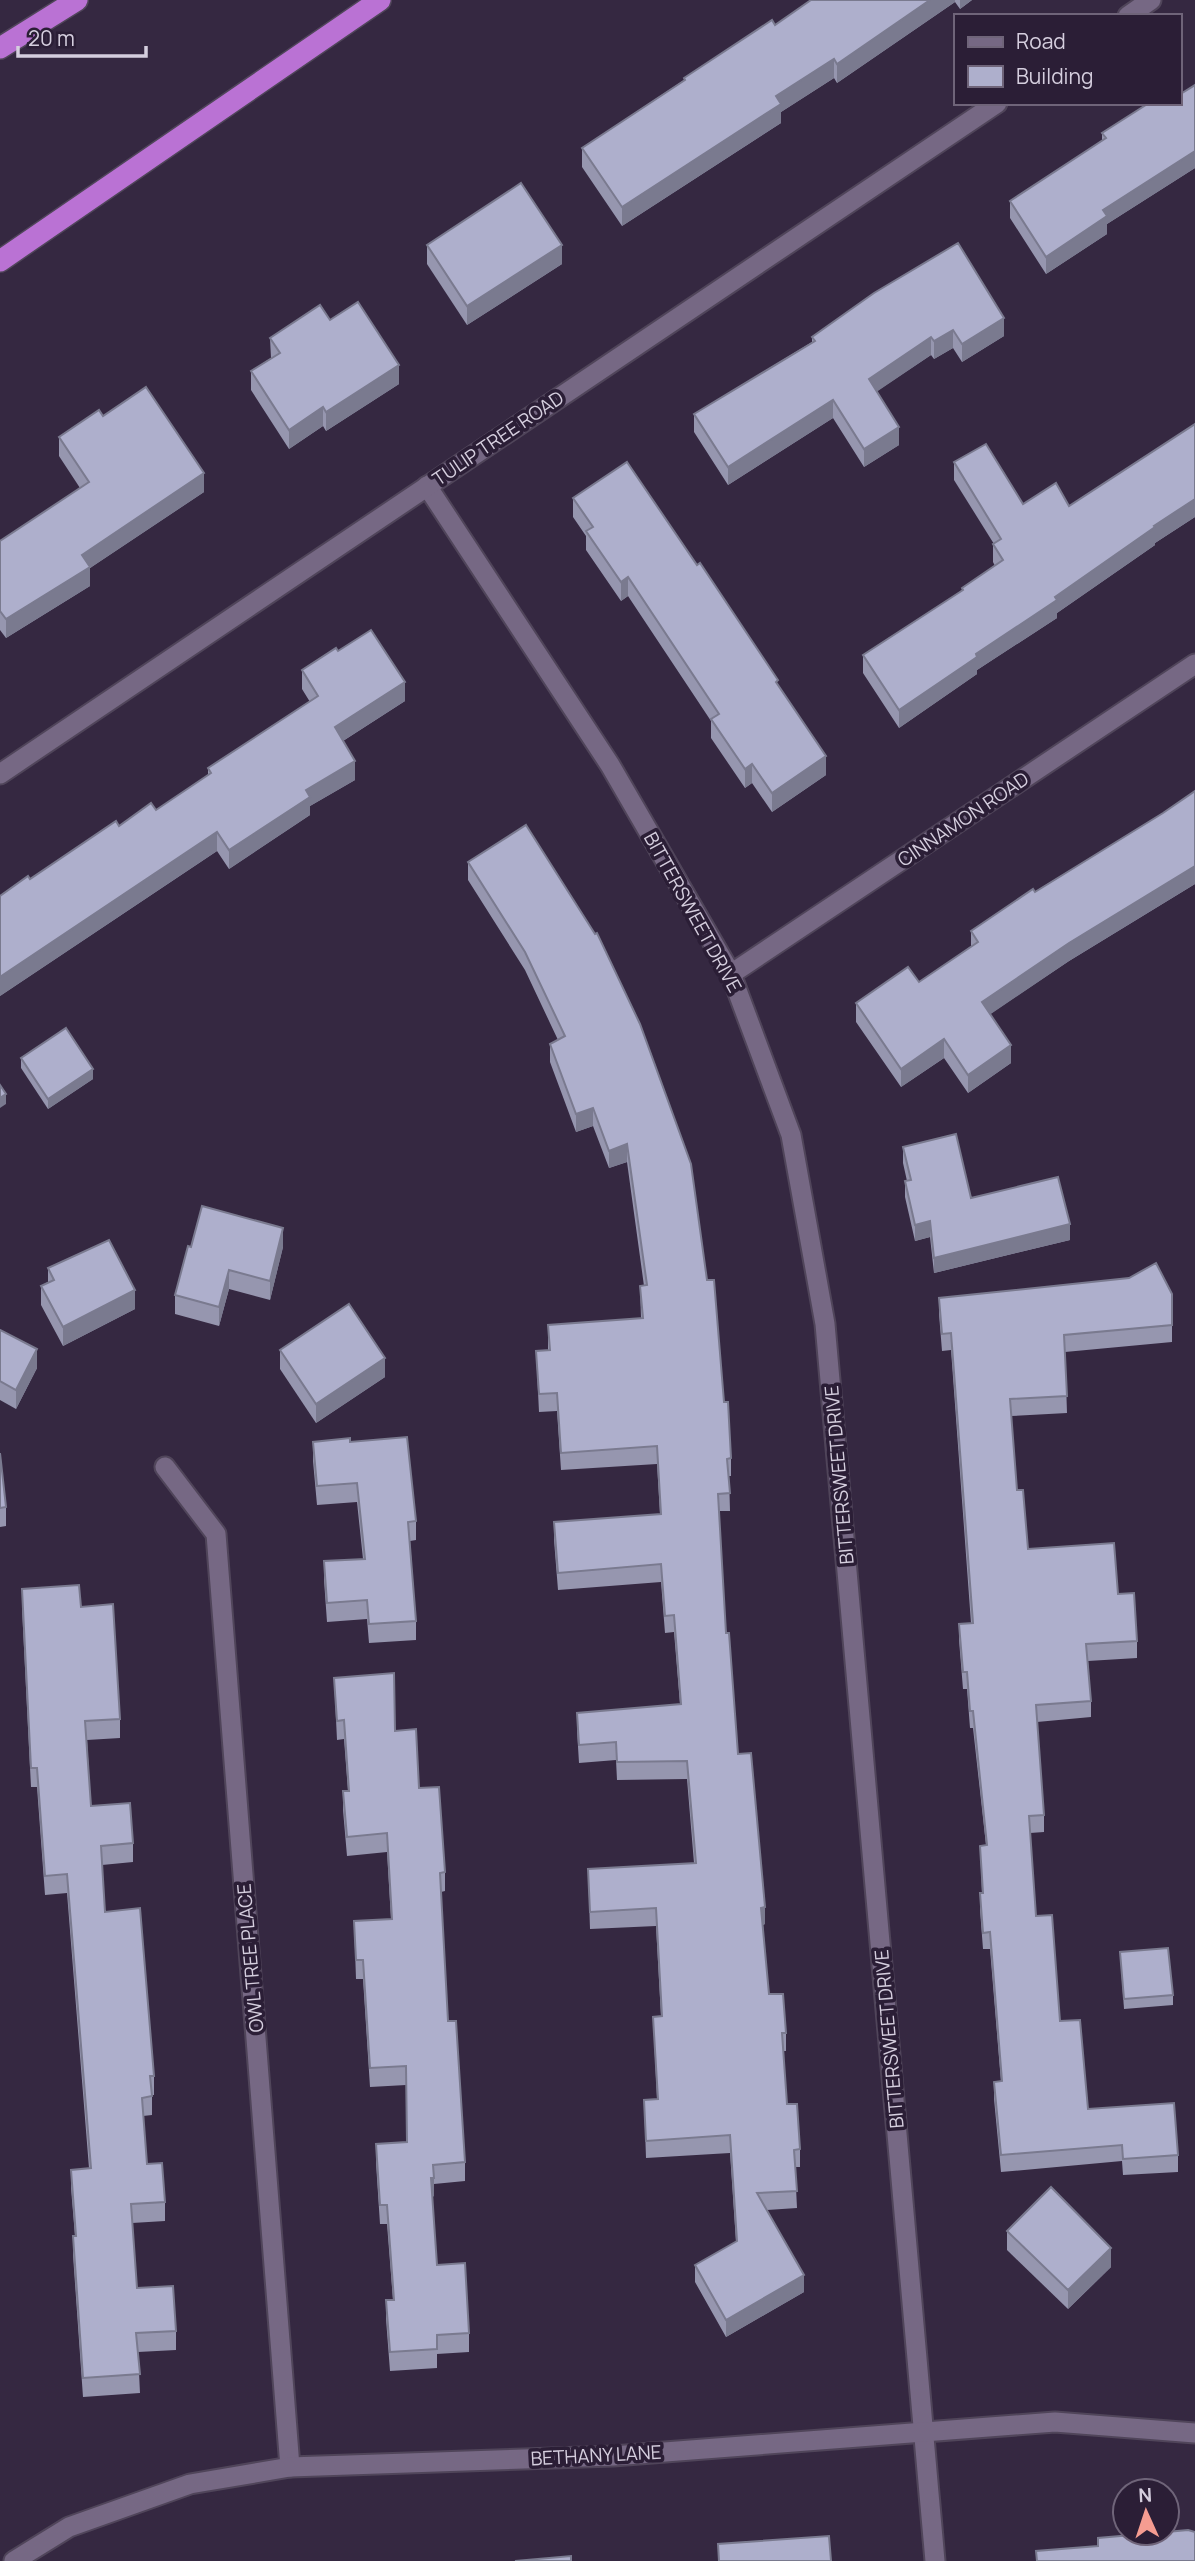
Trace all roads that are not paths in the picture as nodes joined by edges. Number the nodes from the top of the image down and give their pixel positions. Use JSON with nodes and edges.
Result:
{"nodes":[{"id":1,"x":77,"y":0,"type":"edge"},
{"id":2,"x":380,"y":0,"type":"edge"},
{"id":3,"x":1151,"y":0,"type":"edge"},
{"id":4,"x":1131,"y":14,"type":"edge"},
{"id":5,"x":0,"y":48,"type":"edge"},
{"id":6,"x":994,"y":105,"type":"edge"},
{"id":7,"x":0,"y":261,"type":"edge"},
{"id":8,"x":427,"y":485,"type":"junction"},
{"id":9,"x":1195,"y":664,"type":"edge"},
{"id":10,"x":0,"y":774,"type":"edge"},
{"id":11,"x":731,"y":974,"type":"junction"},
{"id":12,"x":165,"y":1467,"type":"dead end"},
{"id":13,"x":924,"y":2432,"type":"junction"},
{"id":14,"x":1195,"y":2433,"type":"edge"},
{"id":15,"x":290,"y":2467,"type":"junction"},
{"id":16,"x":14,"y":2561,"type":"edge"},
{"id":17,"x":935,"y":2561,"type":"edge"}],
"edges":[{"from":1,"to":5,"type":"highway"},
{"from":2,"to":7,"type":"highway"},
{"from":3,"to":4,"type":"street"},
{"from":6,"to":8,"type":"street","name":"TULIP TREE ROAD"},
{"from":8,"to":10,"type":"street","name":"TULIP TREE ROAD"},
{"from":8,"to":11,"type":"street","name":"BITTERSWEET DRIVE"},
{"from":9,"to":11,"type":"street","name":"CINNAMON ROAD"},
{"from":11,"to":13,"type":"street","name":"BITTERSWEET DRIVE"},
{"from":12,"to":15,"type":"street","name":"OWL TREE PLACE"},
{"from":13,"to":14,"type":"street","name":"BETHANY LANE"},
{"from":13,"to":15,"type":"street","name":"BETHANY LANE"},
{"from":13,"to":17,"type":"street","name":"BITTERSWEET DRIVE"},
{"from":15,"to":16,"type":"street","name":"BETHANY LANE"}]}
